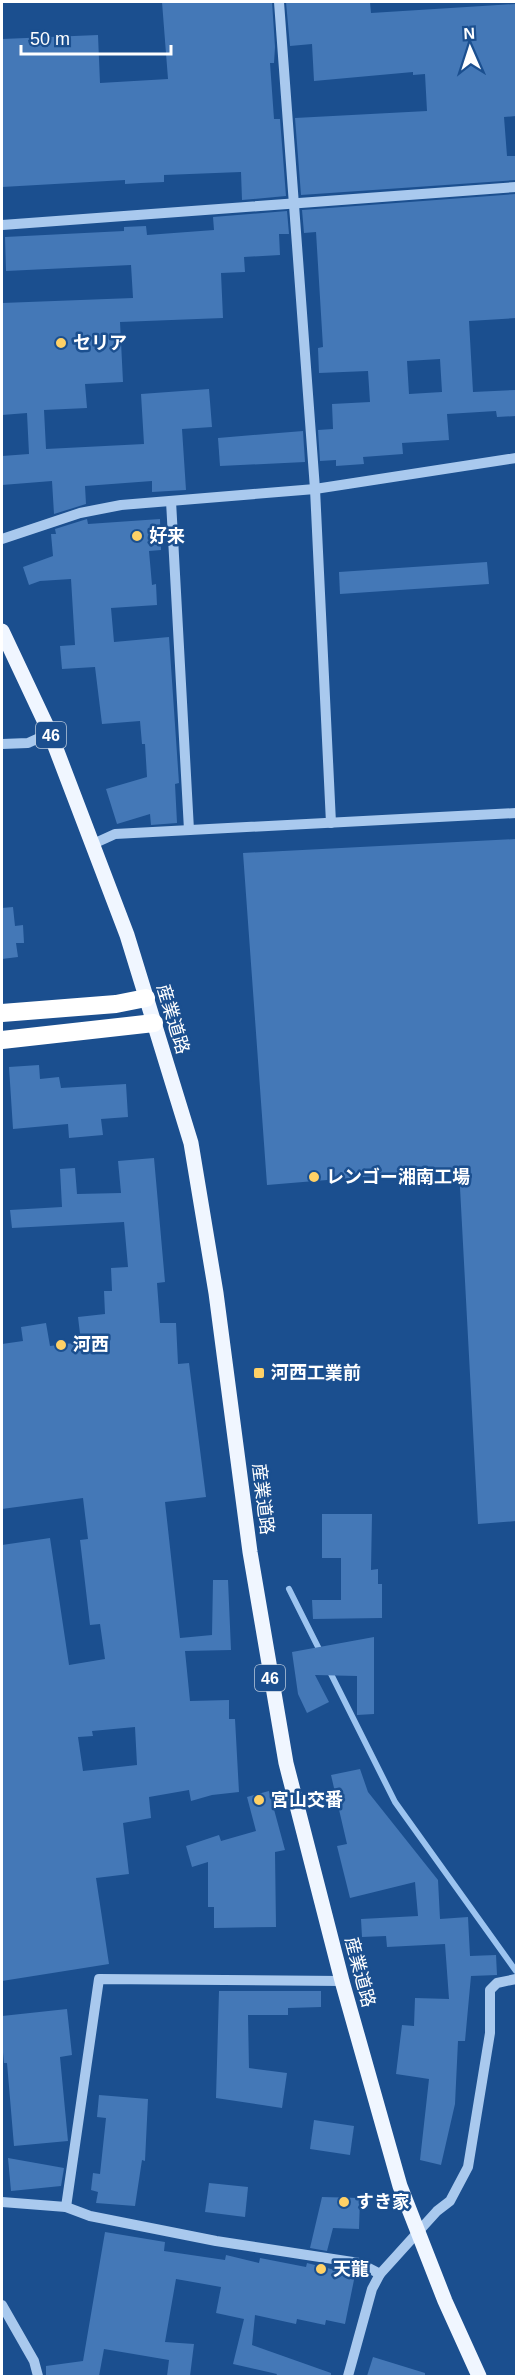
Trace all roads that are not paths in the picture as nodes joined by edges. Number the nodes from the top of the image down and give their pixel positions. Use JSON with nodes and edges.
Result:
{"nodes":[{"id":1,"x":279,"y":2,"type":"edge"},
{"id":2,"x":516,"y":187,"type":"edge"},
{"id":3,"x":294,"y":204,"type":"junction"},
{"id":4,"x":2,"y":225,"type":"edge"},
{"id":5,"x":516,"y":458,"type":"edge"},
{"id":6,"x":315,"y":489,"type":"junction"},
{"id":7,"x":171,"y":501,"type":"junction"},
{"id":8,"x":2,"y":539,"type":"edge"},
{"id":9,"x":2,"y":631,"type":"edge"},
{"id":10,"x":50,"y":733,"type":"junction"},
{"id":11,"x":2,"y":744,"type":"edge"},
{"id":12,"x":516,"y":813,"type":"edge"},
{"id":13,"x":331,"y":822,"type":"junction"},
{"id":14,"x":189,"y":830,"type":"junction"},
{"id":15,"x":93,"y":844,"type":"junction"},
{"id":16,"x":146,"y":998,"type":"junction"},
{"id":17,"x":2,"y":1013,"type":"edge"},
{"id":18,"x":154,"y":1023,"type":"junction"},
{"id":19,"x":2,"y":1040,"type":"edge"},
{"id":20,"x":516,"y":1979,"type":"edge"},
{"id":21,"x":342,"y":1981,"type":"junction"},
{"id":22,"x":2,"y":2202,"type":"edge"},
{"id":23,"x":66,"y":2207,"type":"junction"},
{"id":24,"x":417,"y":2232,"type":"junction"},
{"id":25,"x":380,"y":2274,"type":"junction"},
{"id":26,"x":2,"y":2305,"type":"edge"},
{"id":27,"x":38,"y":2376,"type":"edge"},
{"id":28,"x":348,"y":2376,"type":"edge"},
{"id":29,"x":479,"y":2376,"type":"edge"}],
"edges":[{"from":1,"to":3,"type":"street"},
{"from":2,"to":3,"type":"street"},
{"from":3,"to":4,"type":"street"},
{"from":3,"to":6,"type":"street"},
{"from":5,"to":6,"type":"street"},
{"from":6,"to":7,"type":"street"},
{"from":6,"to":13,"type":"street"},
{"from":7,"to":8,"type":"street"},
{"from":7,"to":14,"type":"street"},
{"from":9,"to":10,"type":"main road","name":"産業道路","number":"46"},
{"from":10,"to":11,"type":"street"},
{"from":10,"to":15,"type":"main road","name":"産業道路","number":"46"},
{"from":12,"to":13,"type":"street"},
{"from":13,"to":14,"type":"street"},
{"from":14,"to":15,"type":"street"},
{"from":15,"to":16,"type":"main road","name":"産業道路","number":"46"},
{"from":16,"to":17,"type":"highway"},
{"from":16,"to":18,"type":"main road","name":"産業道路","number":"46"},
{"from":18,"to":19,"type":"highway"},
{"from":18,"to":21,"type":"main road","name":"産業道路","number":"46"},
{"from":20,"to":24,"type":"street"},
{"from":21,"to":23,"type":"street"},
{"from":21,"to":24,"type":"main road","name":"産業道路","number":"46"},
{"from":22,"to":23,"type":"street"},
{"from":23,"to":25,"type":"street"},
{"from":24,"to":25,"type":"street"},
{"from":24,"to":29,"type":"main road","name":"産業道路","number":"46"},
{"from":25,"to":28,"type":"street"},
{"from":26,"to":27,"type":"street"}]}
